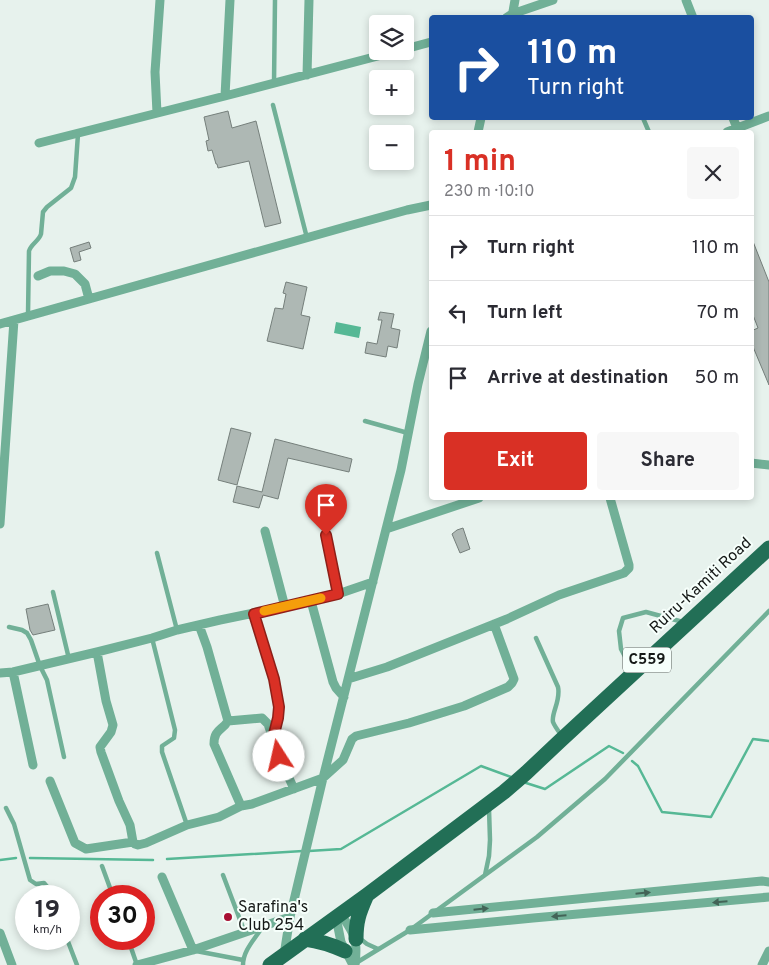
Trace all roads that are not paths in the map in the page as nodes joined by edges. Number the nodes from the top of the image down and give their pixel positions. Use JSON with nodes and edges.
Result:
{"nodes":[{"id":1,"x":160,"y":0,"type":"edge"},
{"id":2,"x":230,"y":0,"type":"edge"},
{"id":3,"x":275,"y":0,"type":"edge"},
{"id":4,"x":309,"y":0,"type":"edge"},
{"id":5,"x":515,"y":0,"type":"edge"},
{"id":6,"x":553,"y":0,"type":"edge"},
{"id":7,"x":686,"y":0,"type":"edge"},
{"id":8,"x":510,"y":15,"type":"edge"},
{"id":9,"x":513,"y":15,"type":"edge"},
{"id":10,"x":692,"y":15,"type":"edge"},
{"id":11,"x":429,"y":43,"type":"edge"},
{"id":12,"x":414,"y":47,"type":"edge"},
{"id":13,"x":369,"y":58,"type":"edge"},
{"id":14,"x":307,"y":75,"type":"junction"},
{"id":15,"x":274,"y":83,"type":"junction"},
{"id":16,"x":225,"y":96,"type":"junction"},
{"id":17,"x":273,"y":105,"type":"dead end"},
{"id":18,"x":157,"y":113,"type":"junction"},
{"id":19,"x":769,"y":116,"type":"edge"},
{"id":20,"x":734,"y":120,"type":"edge"},
{"id":21,"x":738,"y":128,"type":"junction"},
{"id":22,"x":732,"y":130,"type":"edge"},
{"id":23,"x":78,"y":133,"type":"junction"},
{"id":24,"x":39,"y":143,"type":"dead end"},
{"id":25,"x":429,"y":205,"type":"edge"},
{"id":26,"x":307,"y":238,"type":"junction"},
{"id":27,"x":38,"y":276,"type":"dead end"},
{"id":28,"x":89,"y":299,"type":"junction"},
{"id":29,"x":28,"y":317,"type":"junction"},
{"id":30,"x":14,"y":320,"type":"junction"},
{"id":31,"x":0,"y":324,"type":"edge"},
{"id":32,"x":429,"y":339,"type":"edge"},
{"id":33,"x":365,"y":421,"type":"dead end"},
{"id":34,"x":408,"y":433,"type":"junction"},
{"id":35,"x":2,"y":453,"type":"edge"},
{"id":36,"x":754,"y":463,"type":"edge"},
{"id":37,"x":769,"y":465,"type":"edge"},
{"id":38,"x":473,"y":500,"type":"edge"},
{"id":39,"x":611,"y":500,"type":"edge"},
{"id":40,"x":1,"y":501,"type":"edge"},
{"id":41,"x":322,"y":520,"type":"dead end"},
{"id":42,"x":0,"y":524,"type":"edge"},
{"id":43,"x":386,"y":529,"type":"junction"},
{"id":44,"x":265,"y":531,"type":"dead end"},
{"id":45,"x":769,"y":548,"type":"edge"},
{"id":46,"x":157,"y":552,"type":"dead end"},
{"id":47,"x":374,"y":582,"type":"junction"},
{"id":48,"x":53,"y":592,"type":"dead end"},
{"id":49,"x":338,"y":594,"type":"junction"},
{"id":50,"x":311,"y":601,"type":"junction"},
{"id":51,"x":285,"y":607,"type":"junction"},
{"id":52,"x":769,"y":610,"type":"edge"},
{"id":53,"x":254,"y":614,"type":"junction"},
{"id":54,"x":687,"y":623,"type":"junction"},
{"id":55,"x":494,"y":624,"type":"junction"},
{"id":56,"x":199,"y":625,"type":"junction"},
{"id":57,"x":9,"y":627,"type":"dead end"},
{"id":58,"x":177,"y":630,"type":"junction"},
{"id":59,"x":152,"y":638,"type":"junction"},
{"id":60,"x":536,"y":638,"type":"dead end"},
{"id":61,"x":97,"y":652,"type":"junction"},
{"id":62,"x":69,"y":659,"type":"junction"},
{"id":63,"x":40,"y":666,"type":"junction"},
{"id":64,"x":13,"y":672,"type":"junction"},
{"id":65,"x":0,"y":673,"type":"edge"},
{"id":66,"x":634,"y":673,"type":"junction"},
{"id":67,"x":348,"y":679,"type":"junction"},
{"id":68,"x":344,"y":697,"type":"junction"},
{"id":69,"x":228,"y":720,"type":"junction"},
{"id":70,"x":273,"y":738,"type":"junction"},
{"id":71,"x":563,"y":738,"type":"junction"},
{"id":72,"x":64,"y":757,"type":"dead end"},
{"id":73,"x":33,"y":765,"type":"dead end"},
{"id":74,"x":323,"y":778,"type":"junction"},
{"id":75,"x":50,"y":781,"type":"dead end"},
{"id":76,"x":294,"y":789,"type":"junction"},
{"id":77,"x":488,"y":805,"type":"junction"},
{"id":78,"x":241,"y":806,"type":"junction"},
{"id":79,"x":6,"y":808,"type":"dead end"},
{"id":80,"x":187,"y":825,"type":"junction"},
{"id":81,"x":133,"y":842,"type":"junction"},
{"id":82,"x":417,"y":858,"type":"junction"},
{"id":83,"x":102,"y":866,"type":"dead end"},
{"id":84,"x":223,"y":875,"type":"dead end"},
{"id":85,"x":485,"y":875,"type":"junction"},
{"id":86,"x":162,"y":877,"type":"dead end"},
{"id":87,"x":769,"y":882,"type":"edge"},
{"id":88,"x":47,"y":885,"type":"edge"},
{"id":89,"x":109,"y":885,"type":"edge"},
{"id":90,"x":367,"y":895,"type":"junction"},
{"id":91,"x":769,"y":898,"type":"edge"},
{"id":92,"x":433,"y":913,"type":"junction"},
{"id":93,"x":338,"y":916,"type":"junction"},
{"id":94,"x":290,"y":917,"type":"junction"},
{"id":95,"x":262,"y":927,"type":"junction"},
{"id":96,"x":410,"y":930,"type":"junction"},
{"id":97,"x":0,"y":933,"type":"edge"},
{"id":98,"x":245,"y":933,"type":"junction"},
{"id":99,"x":356,"y":937,"type":"junction"},
{"id":100,"x":305,"y":939,"type":"junction"},
{"id":101,"x":378,"y":949,"type":"junction"},
{"id":102,"x":71,"y":950,"type":"edge"},
{"id":103,"x":132,"y":950,"type":"edge"},
{"id":104,"x":193,"y":950,"type":"junction"},
{"id":105,"x":284,"y":950,"type":"junction"},
{"id":106,"x":345,"y":951,"type":"junction"},
{"id":107,"x":769,"y":951,"type":"edge"},
{"id":108,"x":248,"y":963,"type":"edge"},
{"id":109,"x":355,"y":964,"type":"edge"},
{"id":110,"x":12,"y":965,"type":"edge"},
{"id":111,"x":77,"y":965,"type":"edge"},
{"id":112,"x":137,"y":965,"type":"edge"},
{"id":113,"x":270,"y":965,"type":"edge"},
{"id":114,"x":762,"y":965,"type":"edge"}],
"edges":[{"from":1,"to":18,"type":"street"},
{"from":2,"to":16,"type":"street"},
{"from":3,"to":15,"type":"lane"},
{"from":4,"to":14,"type":"street"},
{"from":5,"to":8,"type":"street"},
{"from":6,"to":9,"type":"street"},
{"from":7,"to":10,"type":"street"},
{"from":11,"to":12,"type":"street"},
{"from":13,"to":14,"type":"street"},
{"from":14,"to":15,"type":"street"},
{"from":15,"to":16,"type":"street"},
{"from":16,"to":18,"type":"street"},
{"from":17,"to":26,"type":"lane"},
{"from":18,"to":23,"type":"street"},
{"from":19,"to":21,"type":"street"},
{"from":20,"to":21,"type":"street"},
{"from":21,"to":22,"type":"street"},
{"from":23,"to":24,"type":"street"},
{"from":23,"to":29,"type":"lane"},
{"from":25,"to":26,"type":"street"},
{"from":26,"to":28,"type":"street"},
{"from":27,"to":28,"type":"street"},
{"from":28,"to":29,"type":"street"},
{"from":29,"to":30,"type":"street"},
{"from":30,"to":31,"type":"street"},
{"from":30,"to":35,"type":"street"},
{"from":32,"to":34,"type":"street"},
{"from":33,"to":34,"type":"lane"},
{"from":34,"to":43,"type":"street"},
{"from":35,"to":40,"type":"street"},
{"from":36,"to":37,"type":"street"},
{"from":38,"to":43,"type":"street"},
{"from":39,"to":55,"type":"street"},
{"from":40,"to":42,"type":"street"},
{"from":41,"to":49,"type":"lane"},
{"from":43,"to":47,"type":"street"},
{"from":44,"to":51,"type":"street"},
{"from":45,"to":54,"type":"main road","name":"Ruiru-Kamiti Road","number":"C559"},
{"from":46,"to":58,"type":"lane"},
{"from":47,"to":49,"type":"street"},
{"from":47,"to":67,"type":"street"},
{"from":48,"to":62,"type":"lane"},
{"from":49,"to":50,"type":"street"},
{"from":50,"to":51,"type":"street"},
{"from":50,"to":68,"type":"street"},
{"from":51,"to":53,"type":"street"},
{"from":52,"to":85,"type":"lane"},
{"from":53,"to":56,"type":"street"},
{"from":53,"to":70,"type":"street"},
{"from":54,"to":66,"type":"main road","name":"Ruiru-Kamiti Road","number":"C559"},
{"from":54,"to":66,"type":"lane"},
{"from":55,"to":67,"type":"street"},
{"from":55,"to":74,"type":"street"},
{"from":56,"to":58,"type":"street"},
{"from":56,"to":69,"type":"street"},
{"from":57,"to":63,"type":"lane"},
{"from":58,"to":59,"type":"street"},
{"from":59,"to":61,"type":"street"},
{"from":59,"to":80,"type":"lane"},
{"from":60,"to":71,"type":"lane"},
{"from":61,"to":62,"type":"street"},
{"from":61,"to":81,"type":"street"},
{"from":62,"to":63,"type":"street"},
{"from":63,"to":64,"type":"street"},
{"from":63,"to":72,"type":"lane"},
{"from":64,"to":65,"type":"street"},
{"from":64,"to":73,"type":"street"},
{"from":66,"to":71,"type":"main road","name":"Ruiru-Kamiti Road","number":"C559"},
{"from":67,"to":68,"type":"street"},
{"from":68,"to":74,"type":"street"},
{"from":69,"to":70,"type":"street"},
{"from":69,"to":78,"type":"street"},
{"from":70,"to":76,"type":"street"},
{"from":71,"to":77,"type":"main road","name":"Ruiru-Kamiti Road","number":"C559"},
{"from":74,"to":76,"type":"street"},
{"from":74,"to":94,"type":"street"},
{"from":75,"to":81,"type":"street"},
{"from":76,"to":78,"type":"street"},
{"from":77,"to":82,"type":"main road","number":"C559"},
{"from":77,"to":85,"type":"lane"},
{"from":78,"to":80,"type":"street"},
{"from":79,"to":88,"type":"lane"},
{"from":80,"to":81,"type":"street"},
{"from":82,"to":90,"type":"main road","number":"C559"},
{"from":82,"to":105,"type":"main road","number":"C559"},
{"from":83,"to":89,"type":"lane"},
{"from":84,"to":98,"type":"lane"},
{"from":85,"to":92,"type":"lane"},
{"from":86,"to":104,"type":"street"},
{"from":92,"to":87,"type":"street","one_way":true},
{"from":90,"to":93,"type":"main road","number":"C559"},
{"from":90,"to":99,"type":"main road"},
{"from":91,"to":96,"type":"street","one_way":true},
{"from":92,"to":96,"type":"lane"},
{"from":93,"to":99,"type":"street"},
{"from":93,"to":100,"type":"main road","number":"C559"},
{"from":93,"to":106,"type":"street"},
{"from":94,"to":95,"type":"street"},
{"from":94,"to":105,"type":"street"},
{"from":95,"to":98,"type":"street"},
{"from":95,"to":108,"type":"lane"},
{"from":96,"to":101,"type":"lane"},
{"from":97,"to":110,"type":"street"},
{"from":98,"to":104,"type":"street"},
{"from":99,"to":101,"type":"lane"},
{"from":99,"to":109,"type":"street"},
{"from":100,"to":105,"type":"main road","number":"C559"},
{"from":100,"to":106,"type":"main road"},
{"from":101,"to":109,"type":"lane"},
{"from":102,"to":111,"type":"lane"},
{"from":103,"to":112,"type":"lane"},
{"from":104,"to":108,"type":"lane"},
{"from":104,"to":112,"type":"street"},
{"from":105,"to":108,"type":"main road","number":"C559"},
{"from":105,"to":113,"type":"main road","number":"C559"},
{"from":106,"to":109,"type":"street"},
{"from":107,"to":114,"type":"street"}]}
